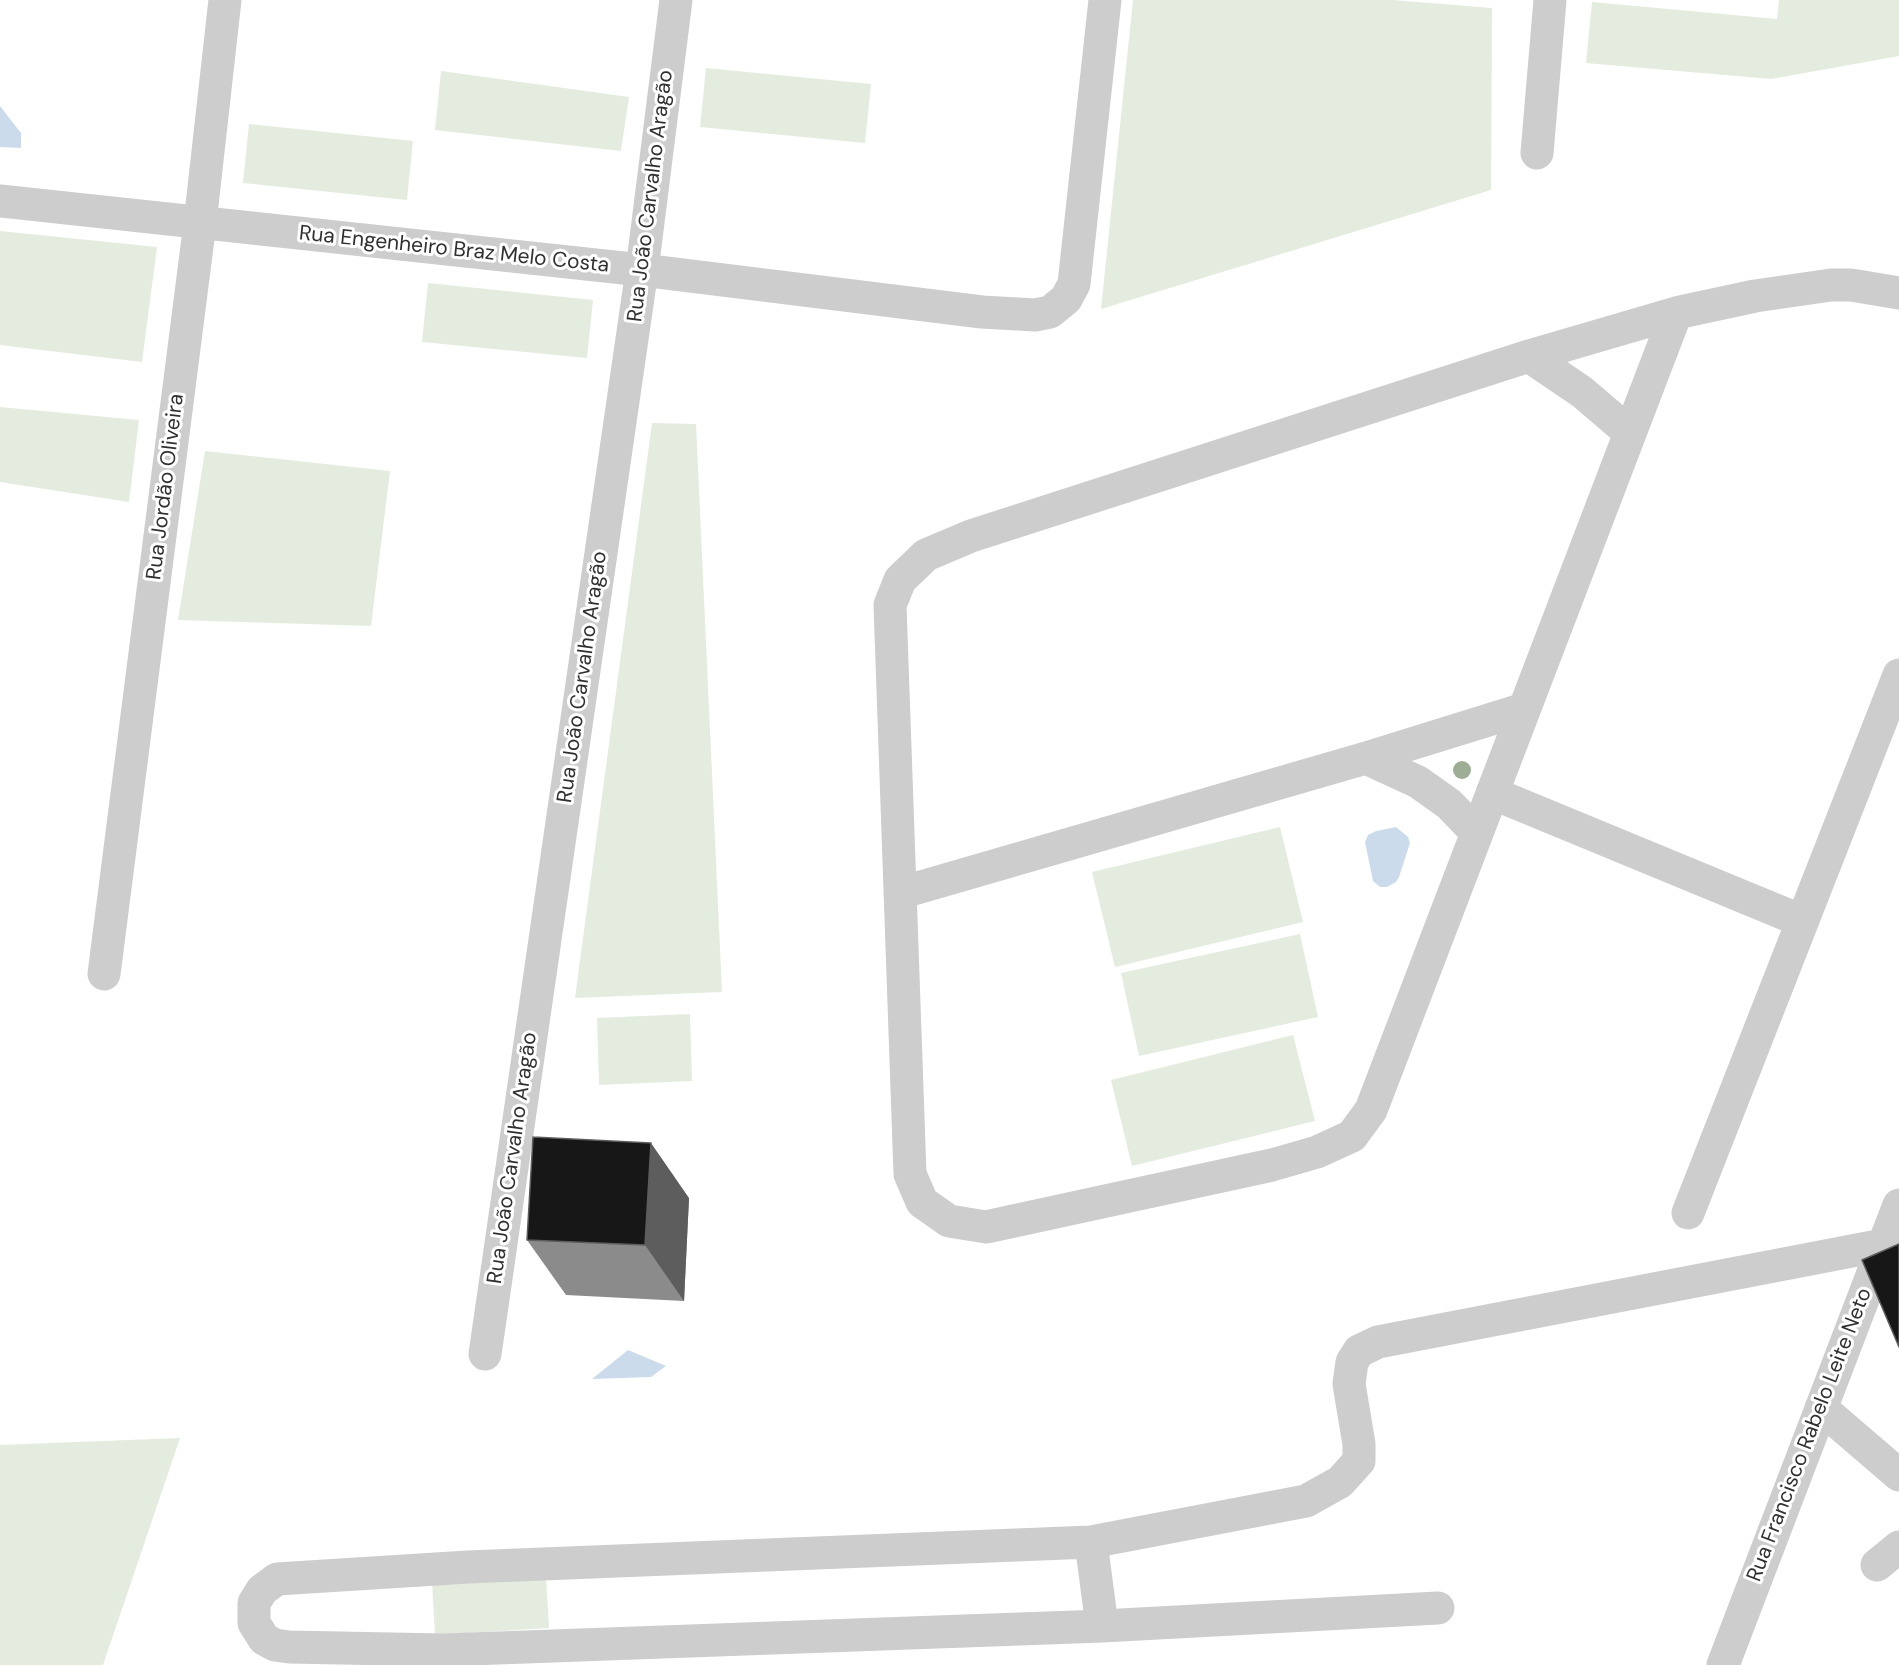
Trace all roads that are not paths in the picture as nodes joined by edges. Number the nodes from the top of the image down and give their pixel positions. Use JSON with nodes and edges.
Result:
{"nodes":[{"id":1,"x":225,"y":0,"type":"edge"},
{"id":2,"x":676,"y":0,"type":"edge"},
{"id":3,"x":1105,"y":0,"type":"edge"},
{"id":4,"x":1550,"y":0,"type":"edge"},
{"id":5,"x":1537,"y":153,"type":"dead end"},
{"id":6,"x":0,"y":201,"type":"edge"},
{"id":7,"x":200,"y":223,"type":"junction"},
{"id":8,"x":642,"y":270,"type":"junction"},
{"id":9,"x":1899,"y":293,"type":"edge"},
{"id":10,"x":1676,"y":313,"type":"junction"},
{"id":11,"x":1529,"y":357,"type":"junction"},
{"id":12,"x":1630,"y":433,"type":"junction"},
{"id":13,"x":1899,"y":675,"type":"edge"},
{"id":14,"x":1524,"y":710,"type":"junction"},
{"id":15,"x":1366,"y":758,"type":"junction"},
{"id":16,"x":1492,"y":793,"type":"junction"},
{"id":17,"x":1477,"y":833,"type":"junction"},
{"id":18,"x":900,"y":893,"type":"junction"},
{"id":19,"x":1802,"y":921,"type":"junction"},
{"id":20,"x":104,"y":974,"type":"dead end"},
{"id":21,"x":1899,"y":1205,"type":"edge"},
{"id":22,"x":1688,"y":1213,"type":"dead end"},
{"id":23,"x":1883,"y":1245,"type":"junction"},
{"id":24,"x":485,"y":1354,"type":"dead end"},
{"id":25,"x":1821,"y":1408,"type":"junction"},
{"id":26,"x":1899,"y":1475,"type":"edge"},
{"id":27,"x":1091,"y":1542,"type":"junction"},
{"id":28,"x":1438,"y":1608,"type":"dead end"},
{"id":29,"x":1102,"y":1626,"type":"junction"},
{"id":30,"x":1723,"y":1665,"type":"edge"}],
"edges":[{"from":1,"to":7,"type":"street","name":"Rua Jordão Oliveira"},
{"from":2,"to":8,"type":"street","name":"Rua João Carvalho Aragão"},
{"from":3,"to":8,"type":"street","name":"Rua Engenheiro Braz Melo Costa"},
{"from":4,"to":5,"type":"street"},
{"from":6,"to":7,"type":"street","name":"Rua Engenheiro Braz Melo Costa"},
{"from":7,"to":8,"type":"street","name":"Rua Engenheiro Braz Melo Costa"},
{"from":7,"to":20,"type":"street","name":"Rua Jordão Oliveira"},
{"from":8,"to":24,"type":"street","name":"Rua João Carvalho Aragão"},
{"from":9,"to":10,"type":"street"},
{"from":10,"to":11,"type":"street"},
{"from":10,"to":12,"type":"street"},
{"from":11,"to":12,"type":"street"},
{"from":11,"to":18,"type":"street"},
{"from":12,"to":14,"type":"street"},
{"from":13,"to":19,"type":"street"},
{"from":14,"to":15,"type":"street"},
{"from":14,"to":16,"type":"street"},
{"from":15,"to":17,"type":"street"},
{"from":15,"to":18,"type":"street"},
{"from":16,"to":17,"type":"street"},
{"from":16,"to":19,"type":"street"},
{"from":17,"to":18,"type":"street"},
{"from":19,"to":22,"type":"street"},
{"from":21,"to":23,"type":"street","name":"Rua Francisco Rabelo Leite Neto"},
{"from":23,"to":25,"type":"street","name":"Rua Francisco Rabelo Leite Neto"},
{"from":23,"to":27,"type":"street"},
{"from":25,"to":26,"type":"street"},
{"from":25,"to":30,"type":"street","name":"Rua Francisco Rabelo Leite Neto"},
{"from":27,"to":29,"type":"street"},
{"from":27,"to":29,"type":"street"},
{"from":28,"to":29,"type":"street"}]}
